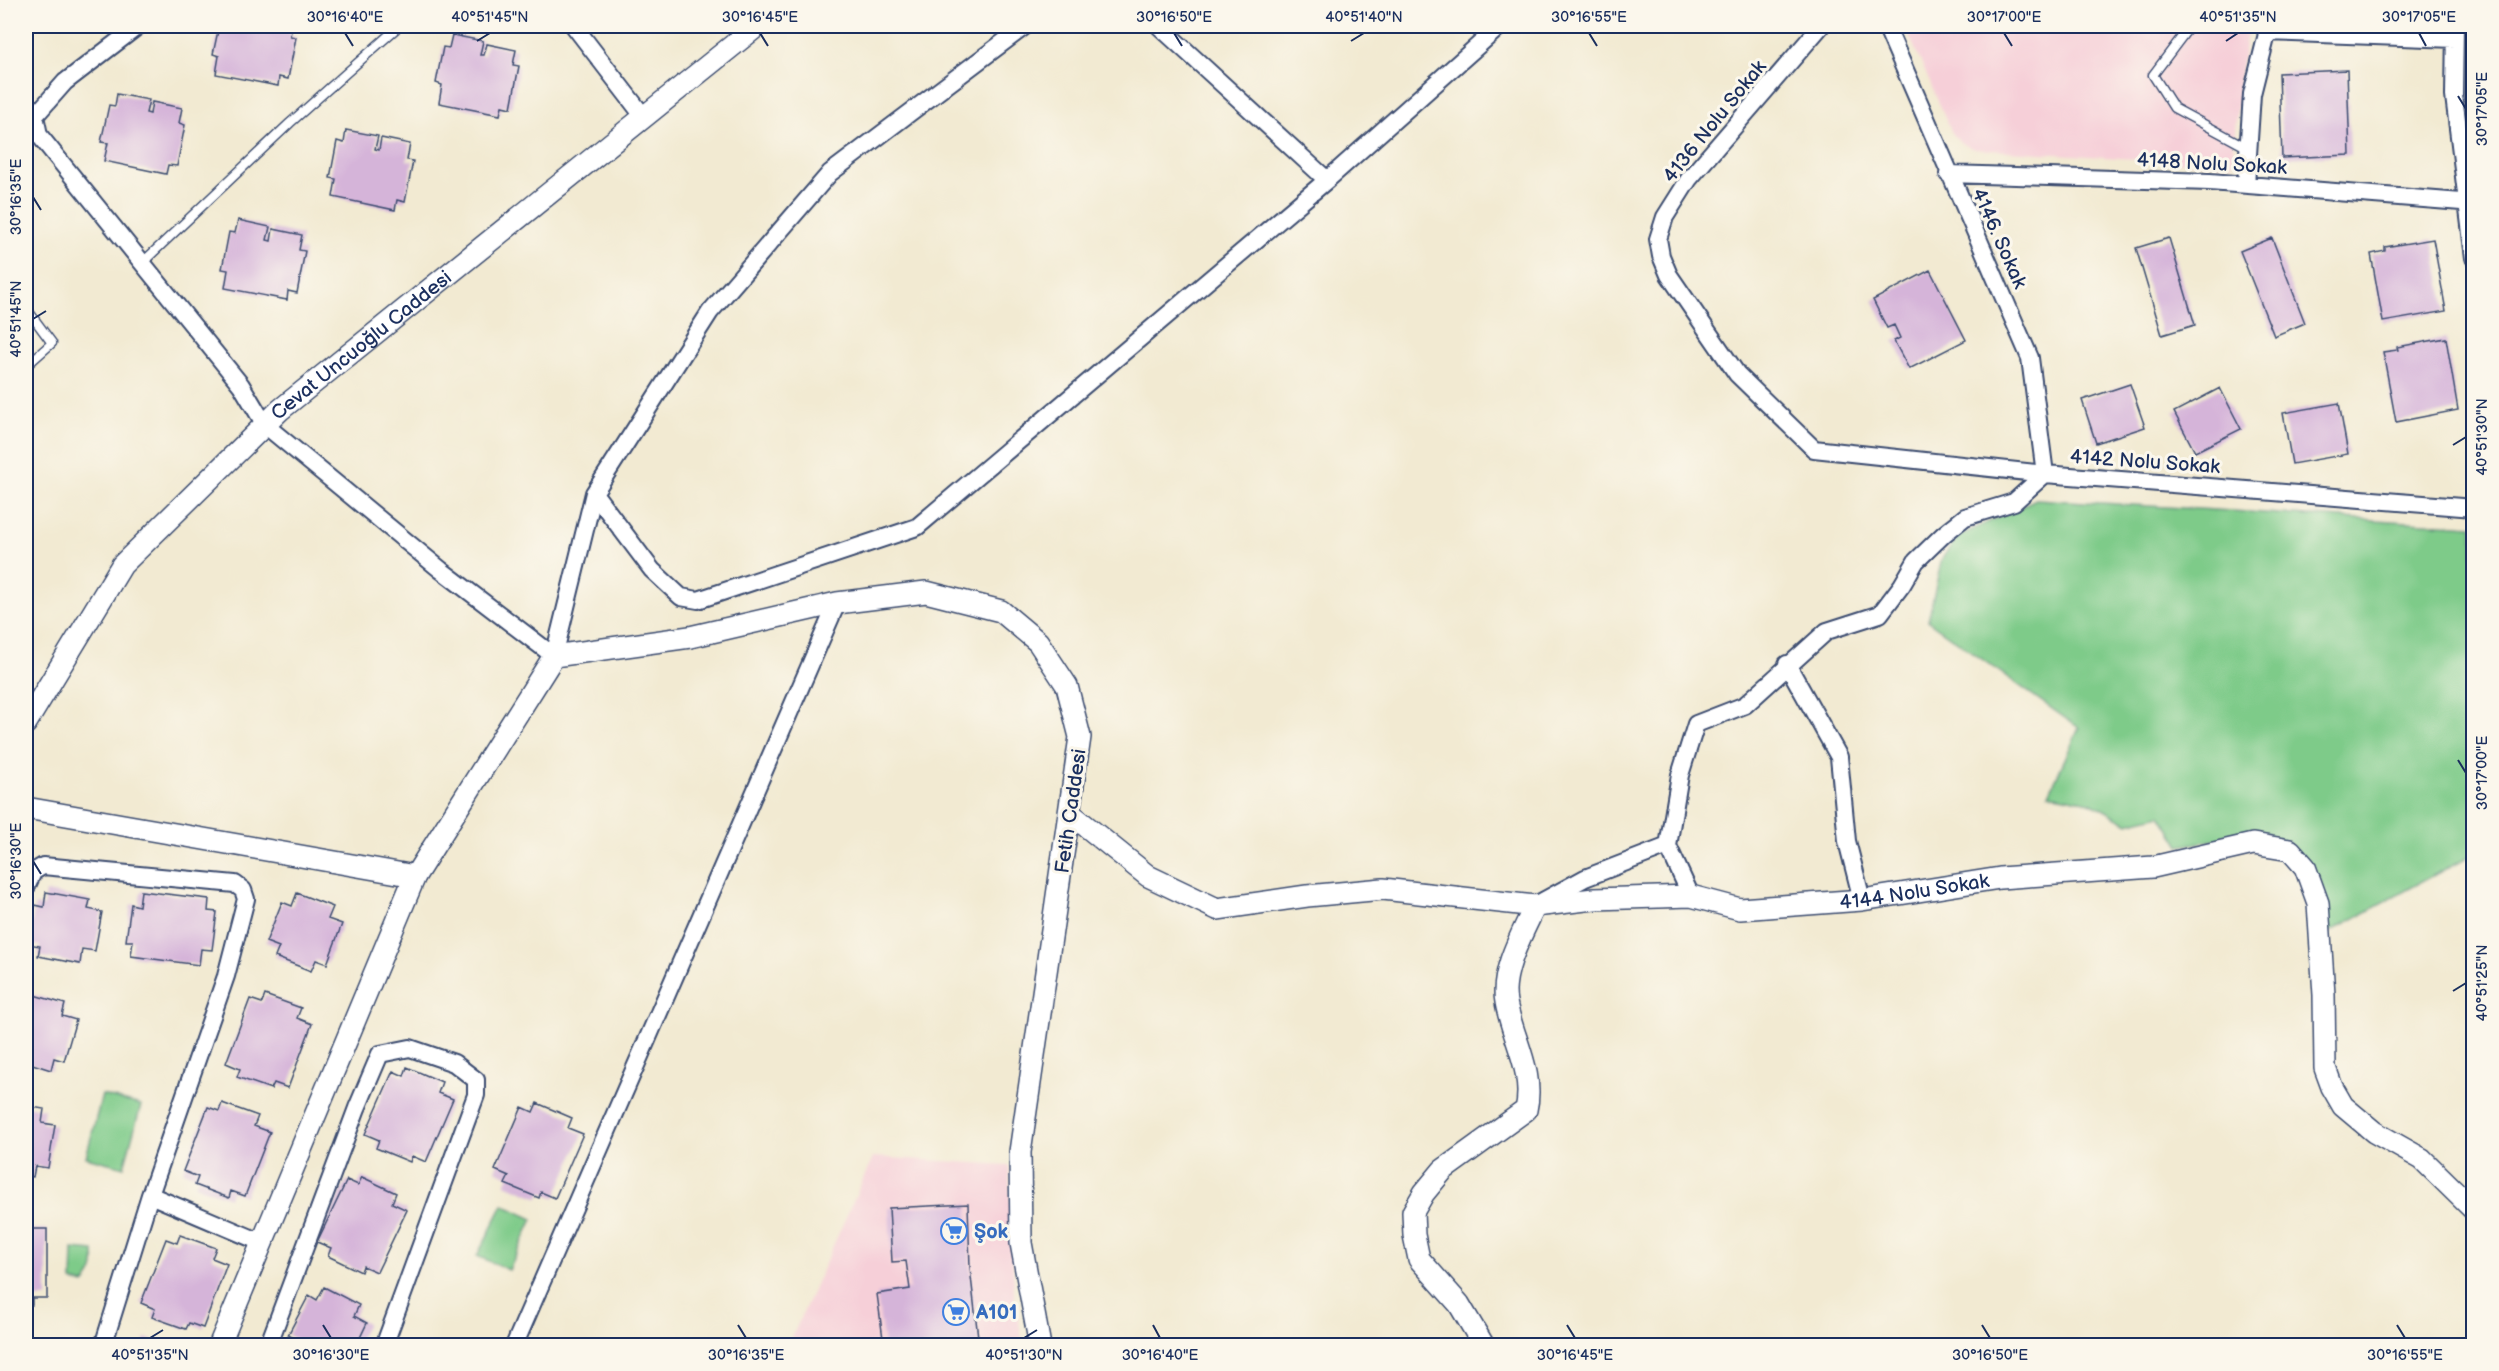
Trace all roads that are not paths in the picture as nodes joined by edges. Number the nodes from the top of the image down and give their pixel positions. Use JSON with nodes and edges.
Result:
{"nodes":[{"id":1,"x":138,"y":26,"type":"edge"},
{"id":2,"x":399,"y":26,"type":"edge"},
{"id":3,"x":574,"y":26,"type":"edge"},
{"id":4,"x":758,"y":26,"type":"edge"},
{"id":5,"x":1025,"y":26,"type":"edge"},
{"id":6,"x":1159,"y":26,"type":"edge"},
{"id":7,"x":1500,"y":26,"type":"edge"},
{"id":8,"x":1821,"y":26,"type":"edge"},
{"id":9,"x":1886,"y":26,"type":"edge"},
{"id":10,"x":2190,"y":26,"type":"edge"},
{"id":11,"x":2268,"y":29,"type":"edge"},
{"id":12,"x":2455,"y":32,"type":"edge"},
{"id":13,"x":644,"y":117,"type":"junction"},
{"id":14,"x":30,"y":122,"type":"edge"},
{"id":15,"x":2248,"y":148,"type":"junction"},
{"id":16,"x":1948,"y":174,"type":"junction"},
{"id":17,"x":1327,"y":180,"type":"junction"},
{"id":18,"x":2246,"y":185,"type":"junction"},
{"id":19,"x":2471,"y":203,"type":"edge"},
{"id":20,"x":2474,"y":258,"type":"edge"},
{"id":21,"x":142,"y":263,"type":"junction"},
{"id":22,"x":26,"y":308,"type":"edge"},
{"id":23,"x":26,"y":366,"type":"edge"},
{"id":24,"x":265,"y":425,"type":"junction"},
{"id":25,"x":1814,"y":449,"type":"joint"},
{"id":26,"x":2046,"y":474,"type":"junction"},
{"id":27,"x":594,"y":493,"type":"junction"},
{"id":28,"x":2474,"y":507,"type":"edge"},
{"id":29,"x":837,"y":603,"type":"junction"},
{"id":30,"x":554,"y":656,"type":"junction"},
{"id":31,"x":1787,"y":664,"type":"junction"},
{"id":32,"x":26,"y":723,"type":"edge"},
{"id":33,"x":26,"y":808,"type":"edge"},
{"id":34,"x":1071,"y":814,"type":"junction"},
{"id":35,"x":1668,"y":846,"type":"junction"},
{"id":36,"x":415,"y":876,"type":"junction"},
{"id":37,"x":26,"y":888,"type":"edge"},
{"id":38,"x":1691,"y":896,"type":"junction"},
{"id":39,"x":1862,"y":900,"type":"junction"},
{"id":40,"x":1535,"y":906,"type":"junction"},
{"id":41,"x":150,"y":1195,"type":"junction"},
{"id":42,"x":2474,"y":1210,"type":"edge"},
{"id":43,"x":263,"y":1243,"type":"junction"},
{"id":44,"x":103,"y":1346,"type":"edge"},
{"id":45,"x":219,"y":1346,"type":"edge"},
{"id":46,"x":268,"y":1346,"type":"edge"},
{"id":47,"x":384,"y":1346,"type":"edge"},
{"id":48,"x":514,"y":1346,"type":"edge"},
{"id":49,"x":1040,"y":1346,"type":"edge"},
{"id":50,"x":1484,"y":1346,"type":"edge"}],
"edges":[{"from":1,"to":14,"type":"street"},
{"from":2,"to":21,"type":"lane"},
{"from":3,"to":13,"type":"street"},
{"from":4,"to":13,"type":"street","name":"Cevat Uncuoğlu Caddesi"},
{"from":5,"to":27,"type":"street"},
{"from":6,"to":17,"type":"street"},
{"from":7,"to":17,"type":"street"},
{"from":8,"to":25,"type":"street","name":"4136 Nolu Sokak"},
{"from":9,"to":16,"type":"street","name":"4146. Sokak"},
{"from":10,"to":15,"type":"lane"},
{"from":11,"to":12,"type":"street"},
{"from":11,"to":15,"type":"street"},
{"from":12,"to":19,"type":"street"},
{"from":13,"to":24,"type":"street","name":"Cevat Uncuoğlu Caddesi"},
{"from":14,"to":21,"type":"street"},
{"from":15,"to":18,"type":"street"},
{"from":16,"to":18,"type":"street","name":"4148 Nolu Sokak"},
{"from":16,"to":26,"type":"street","name":"4146. Sokak"},
{"from":17,"to":27,"type":"street"},
{"from":18,"to":19,"type":"street","name":"4148 Nolu Sokak"},
{"from":19,"to":20,"type":"street"},
{"from":21,"to":24,"type":"street"},
{"from":22,"to":23,"type":"lane"},
{"from":24,"to":30,"type":"street"},
{"from":24,"to":32,"type":"street","name":"Cevat Uncuoğlu Caddesi"},
{"from":25,"to":26,"type":"street","name":"4142 Nolu Sokak"},
{"from":26,"to":28,"type":"street","name":"4142 Nolu Sokak"},
{"from":26,"to":31,"type":"street"},
{"from":27,"to":30,"type":"street"},
{"from":29,"to":30,"type":"street","name":"Fetih Caddesi"},
{"from":29,"to":34,"type":"street","name":"Fetih Caddesi"},
{"from":29,"to":48,"type":"street"},
{"from":30,"to":36,"type":"street"},
{"from":31,"to":35,"type":"street"},
{"from":31,"to":39,"type":"street"},
{"from":33,"to":36,"type":"street"},
{"from":34,"to":40,"type":"street","name":"4144 Nolu Sokak"},
{"from":34,"to":49,"type":"street","name":"Fetih Caddesi"},
{"from":35,"to":38,"type":"street"},
{"from":35,"to":40,"type":"street"},
{"from":36,"to":43,"type":"street"},
{"from":37,"to":41,"type":"street"},
{"from":38,"to":39,"type":"street","name":"4144 Nolu Sokak"},
{"from":38,"to":40,"type":"street","name":"4144 Nolu Sokak"},
{"from":39,"to":42,"type":"street","name":"4144 Nolu Sokak"},
{"from":40,"to":50,"type":"street"},
{"from":41,"to":43,"type":"street"},
{"from":41,"to":44,"type":"street"},
{"from":43,"to":45,"type":"street"},
{"from":46,"to":47,"type":"street"}]}
